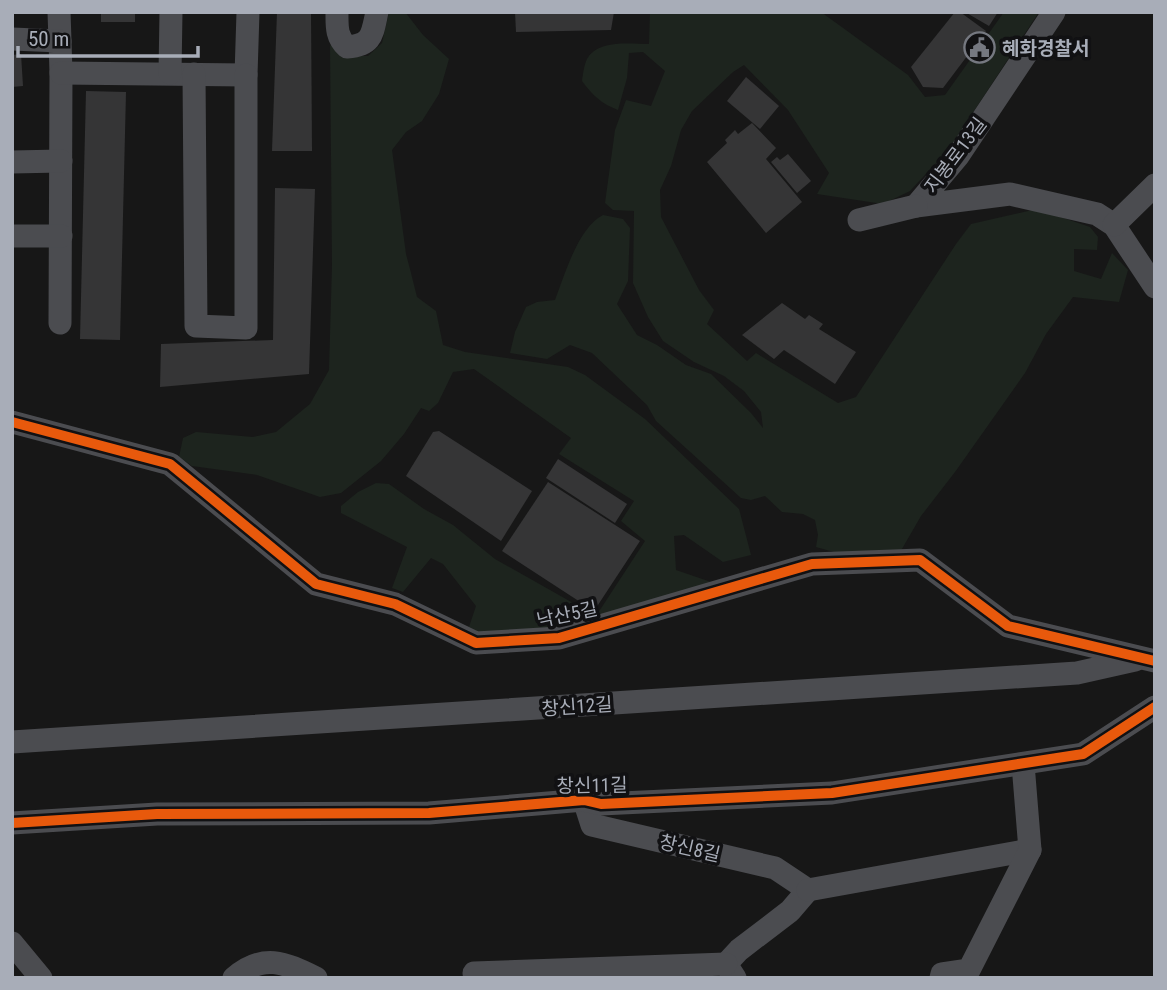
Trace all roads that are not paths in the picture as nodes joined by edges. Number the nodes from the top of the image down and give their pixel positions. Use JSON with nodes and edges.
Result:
{"nodes":[{"id":1,"x":59,"y":12,"type":"edge"},
{"id":2,"x":171,"y":12,"type":"edge"},
{"id":3,"x":247,"y":12,"type":"edge"},
{"id":4,"x":337,"y":12,"type":"edge"},
{"id":5,"x":377,"y":12,"type":"edge"},
{"id":6,"x":1054,"y":12,"type":"edge"},
{"id":7,"x":12,"y":38,"type":"edge"},
{"id":8,"x":60,"y":41,"type":"junction"},
{"id":9,"x":61,"y":73,"type":"junction"},
{"id":10,"x":170,"y":73,"type":"junction"},
{"id":11,"x":194,"y":74,"type":"junction"},
{"id":12,"x":246,"y":75,"type":"junction"},
{"id":13,"x":61,"y":161,"type":"junction"},
{"id":14,"x":12,"y":162,"type":"edge"},
{"id":15,"x":1155,"y":185,"type":"edge"},
{"id":16,"x":916,"y":205,"type":"junction"},
{"id":17,"x":859,"y":220,"type":"dead end"},
{"id":18,"x":1114,"y":225,"type":"junction"},
{"id":19,"x":12,"y":236,"type":"edge"},
{"id":20,"x":61,"y":236,"type":"junction"},
{"id":21,"x":1154,"y":284,"type":"edge"},
{"id":22,"x":60,"y":323,"type":"dead end"},
{"id":23,"x":12,"y":422,"type":"edge"},
{"id":24,"x":1148,"y":660,"type":"edge"},
{"id":25,"x":1155,"y":707,"type":"edge"},
{"id":26,"x":12,"y":742,"type":"edge"},
{"id":27,"x":1023,"y":764,"type":"junction"},
{"id":28,"x":584,"y":800,"type":"junction"},
{"id":29,"x":12,"y":823,"type":"edge"},
{"id":30,"x":1030,"y":850,"type":"junction"},
{"id":31,"x":808,"y":890,"type":"junction"},
{"id":32,"x":12,"y":943,"type":"edge"},
{"id":33,"x":731,"y":971,"type":"edge"},
{"id":34,"x":41,"y":978,"type":"edge"},
{"id":35,"x":234,"y":978,"type":"edge"},
{"id":36,"x":316,"y":978,"type":"edge"},
{"id":37,"x":482,"y":978,"type":"edge"},
{"id":38,"x":941,"y":978,"type":"edge"}],
"edges":[{"from":1,"to":8,"type":"street"},
{"from":2,"to":10,"type":"street"},
{"from":3,"to":12,"type":"street"},
{"from":4,"to":5,"type":"street"},
{"from":6,"to":16,"type":"street","name":"지봉로13길"},
{"from":7,"to":8,"type":"street"},
{"from":8,"to":9,"type":"street"},
{"from":9,"to":10,"type":"street"},
{"from":9,"to":13,"type":"street"},
{"from":10,"to":11,"type":"street"},
{"from":11,"to":12,"type":"street"},
{"from":11,"to":12,"type":"street"},
{"from":13,"to":14,"type":"street"},
{"from":13,"to":20,"type":"street"},
{"from":15,"to":18,"type":"street"},
{"from":16,"to":17,"type":"street"},
{"from":16,"to":18,"type":"street","name":"지봉로13길"},
{"from":18,"to":21,"type":"street"},
{"from":19,"to":20,"type":"street"},
{"from":20,"to":22,"type":"street"},
{"from":23,"to":24,"type":"street","name":"낙산5길"},
{"from":24,"to":26,"type":"street","name":"창신12길"},
{"from":25,"to":27,"type":"street","name":"창신11길"},
{"from":27,"to":28,"type":"street","name":"창신11길"},
{"from":27,"to":30,"type":"street"},
{"from":28,"to":29,"type":"street","name":"창신11길"},
{"from":28,"to":31,"type":"street","name":"창신8길"},
{"from":30,"to":31,"type":"street"},
{"from":30,"to":38,"type":"street"},
{"from":31,"to":33,"type":"street"},
{"from":32,"to":34,"type":"street"},
{"from":33,"to":37,"type":"street"},
{"from":35,"to":36,"type":"street"}]}
